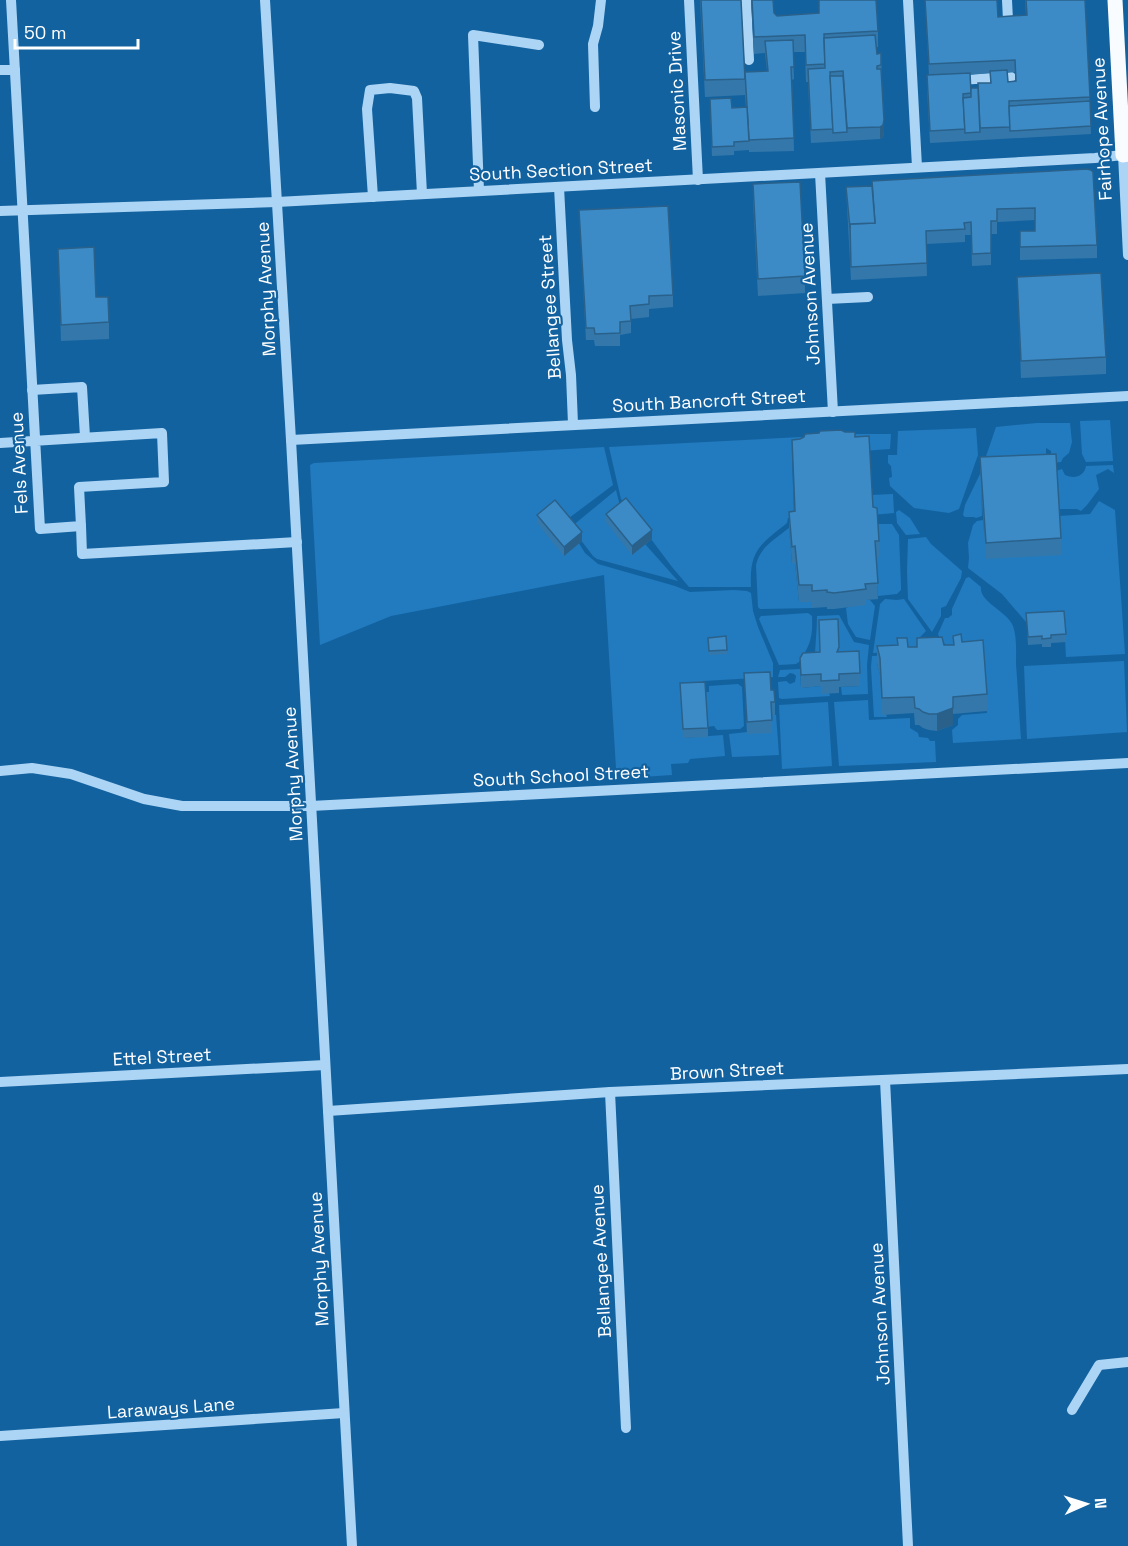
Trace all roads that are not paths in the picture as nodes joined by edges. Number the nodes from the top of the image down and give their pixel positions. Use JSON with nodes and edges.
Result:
{"nodes":[{"id":1,"x":11,"y":0,"type":"edge"},
{"id":2,"x":265,"y":0,"type":"edge"},
{"id":3,"x":601,"y":0,"type":"edge"},
{"id":4,"x":689,"y":0,"type":"edge"},
{"id":5,"x":746,"y":0,"type":"edge"},
{"id":6,"x":908,"y":0,"type":"edge"},
{"id":7,"x":1007,"y":0,"type":"edge"},
{"id":8,"x":1115,"y":0,"type":"edge"},
{"id":9,"x":1008,"y":20,"type":"edge"},
{"id":10,"x":539,"y":45,"type":"dead end"},
{"id":11,"x":749,"y":60,"type":"dead end"},
{"id":12,"x":0,"y":70,"type":"edge"},
{"id":13,"x":15,"y":70,"type":"junction"},
{"id":14,"x":1011,"y":77,"type":"dead end"},
{"id":15,"x":946,"y":81,"type":"edge"},
{"id":16,"x":595,"y":107,"type":"dead end"},
{"id":17,"x":1125,"y":155,"type":"edge"},
{"id":18,"x":917,"y":167,"type":"junction"},
{"id":19,"x":820,"y":173,"type":"junction"},
{"id":20,"x":698,"y":180,"type":"junction"},
{"id":21,"x":559,"y":187,"type":"junction"},
{"id":22,"x":479,"y":191,"type":"junction"},
{"id":23,"x":422,"y":194,"type":"junction"},
{"id":24,"x":373,"y":197,"type":"junction"},
{"id":25,"x":277,"y":202,"type":"junction"},
{"id":26,"x":23,"y":210,"type":"junction"},
{"id":27,"x":0,"y":211,"type":"edge"},
{"id":28,"x":1128,"y":255,"type":"edge"},
{"id":29,"x":868,"y":297,"type":"dead end"},
{"id":30,"x":827,"y":299,"type":"junction"},
{"id":31,"x":32,"y":390,"type":"junction"},
{"id":32,"x":1128,"y":396,"type":"edge"},
{"id":33,"x":833,"y":412,"type":"junction"},
{"id":34,"x":573,"y":424,"type":"junction"},
{"id":35,"x":85,"y":437,"type":"junction"},
{"id":36,"x":291,"y":440,"type":"junction"},
{"id":37,"x":34,"y":441,"type":"junction"},
{"id":38,"x":0,"y":443,"type":"edge"},
{"id":39,"x":81,"y":526,"type":"junction"},
{"id":40,"x":297,"y":542,"type":"junction"},
{"id":41,"x":1128,"y":763,"type":"edge"},
{"id":42,"x":0,"y":771,"type":"edge"},
{"id":43,"x":311,"y":806,"type":"junction"},
{"id":44,"x":325,"y":1065,"type":"junction"},
{"id":45,"x":1128,"y":1069,"type":"edge"},
{"id":46,"x":885,"y":1080,"type":"junction"},
{"id":47,"x":0,"y":1082,"type":"edge"},
{"id":48,"x":610,"y":1092,"type":"junction"},
{"id":49,"x":328,"y":1111,"type":"junction"},
{"id":50,"x":1128,"y":1362,"type":"edge"},
{"id":51,"x":1072,"y":1410,"type":"dead end"},
{"id":52,"x":344,"y":1413,"type":"junction"},
{"id":53,"x":626,"y":1428,"type":"dead end"},
{"id":54,"x":0,"y":1436,"type":"edge"},
{"id":55,"x":352,"y":1546,"type":"edge"},
{"id":56,"x":908,"y":1546,"type":"edge"}],
"edges":[{"from":1,"to":13,"type":"street","name":"Fels Avenue"},
{"from":2,"to":25,"type":"street","name":"Morphy Avenue"},
{"from":3,"to":16,"type":"street"},
{"from":4,"to":20,"type":"street","name":"Masonic Drive"},
{"from":5,"to":11,"type":"street"},
{"from":6,"to":18,"type":"street"},
{"from":7,"to":9,"type":"street"},
{"from":8,"to":17,"type":"main road","name":"Fairhope Avenue"},
{"from":10,"to":22,"type":"street"},
{"from":12,"to":13,"type":"street"},
{"from":13,"to":26,"type":"street","name":"Fels Avenue"},
{"from":14,"to":15,"type":"street"},
{"from":17,"to":18,"type":"street","name":"South Section Street"},
{"from":17,"to":28,"type":"street","name":"Fairhope Avenue"},
{"from":18,"to":19,"type":"street","name":"South Section Street"},
{"from":19,"to":20,"type":"street","name":"South Section Street"},
{"from":19,"to":30,"type":"street","name":"Johnson Avenue"},
{"from":20,"to":21,"type":"street","name":"South Section Street"},
{"from":21,"to":22,"type":"street","name":"South Section Street"},
{"from":21,"to":34,"type":"street","name":"Bellangee Street"},
{"from":22,"to":23,"type":"street","name":"South Section Street"},
{"from":23,"to":24,"type":"street","name":"South Section Street"},
{"from":23,"to":24,"type":"street"},
{"from":24,"to":25,"type":"street","name":"South Section Street"},
{"from":25,"to":26,"type":"street","name":"South Section Street"},
{"from":25,"to":36,"type":"street","name":"Morphy Avenue"},
{"from":26,"to":27,"type":"street","name":"South Section Street"},
{"from":26,"to":31,"type":"street","name":"Fels Avenue"},
{"from":29,"to":30,"type":"street"},
{"from":30,"to":33,"type":"street","name":"Johnson Avenue"},
{"from":31,"to":35,"type":"street"},
{"from":31,"to":37,"type":"street","name":"Fels Avenue"},
{"from":32,"to":33,"type":"street","name":"South Bancroft Street"},
{"from":33,"to":34,"type":"street","name":"South Bancroft Street"},
{"from":34,"to":36,"type":"street","name":"South Bancroft Street"},
{"from":35,"to":37,"type":"street"},
{"from":35,"to":39,"type":"street"},
{"from":36,"to":40,"type":"street","name":"Morphy Avenue"},
{"from":37,"to":38,"type":"street"},
{"from":37,"to":39,"type":"street","name":"Fels Avenue"},
{"from":39,"to":40,"type":"street"},
{"from":40,"to":43,"type":"street","name":"Morphy Avenue"},
{"from":41,"to":43,"type":"street","name":"South School Street"},
{"from":42,"to":43,"type":"street","name":"South School Street"},
{"from":43,"to":44,"type":"street","name":"Morphy Avenue"},
{"from":44,"to":47,"type":"street","name":"Ettel Street"},
{"from":44,"to":49,"type":"street","name":"Morphy Avenue"},
{"from":45,"to":46,"type":"street","name":"Brown Street"},
{"from":46,"to":48,"type":"street","name":"Brown Street"},
{"from":46,"to":56,"type":"street","name":"Johnson Avenue"},
{"from":48,"to":49,"type":"street","name":"Brown Street"},
{"from":48,"to":53,"type":"street","name":"Bellangee Avenue"},
{"from":49,"to":52,"type":"street","name":"Morphy Avenue"},
{"from":50,"to":51,"type":"street"},
{"from":52,"to":54,"type":"street","name":"Laraways Lane"},
{"from":52,"to":55,"type":"street","name":"Morphy Avenue"}]}
